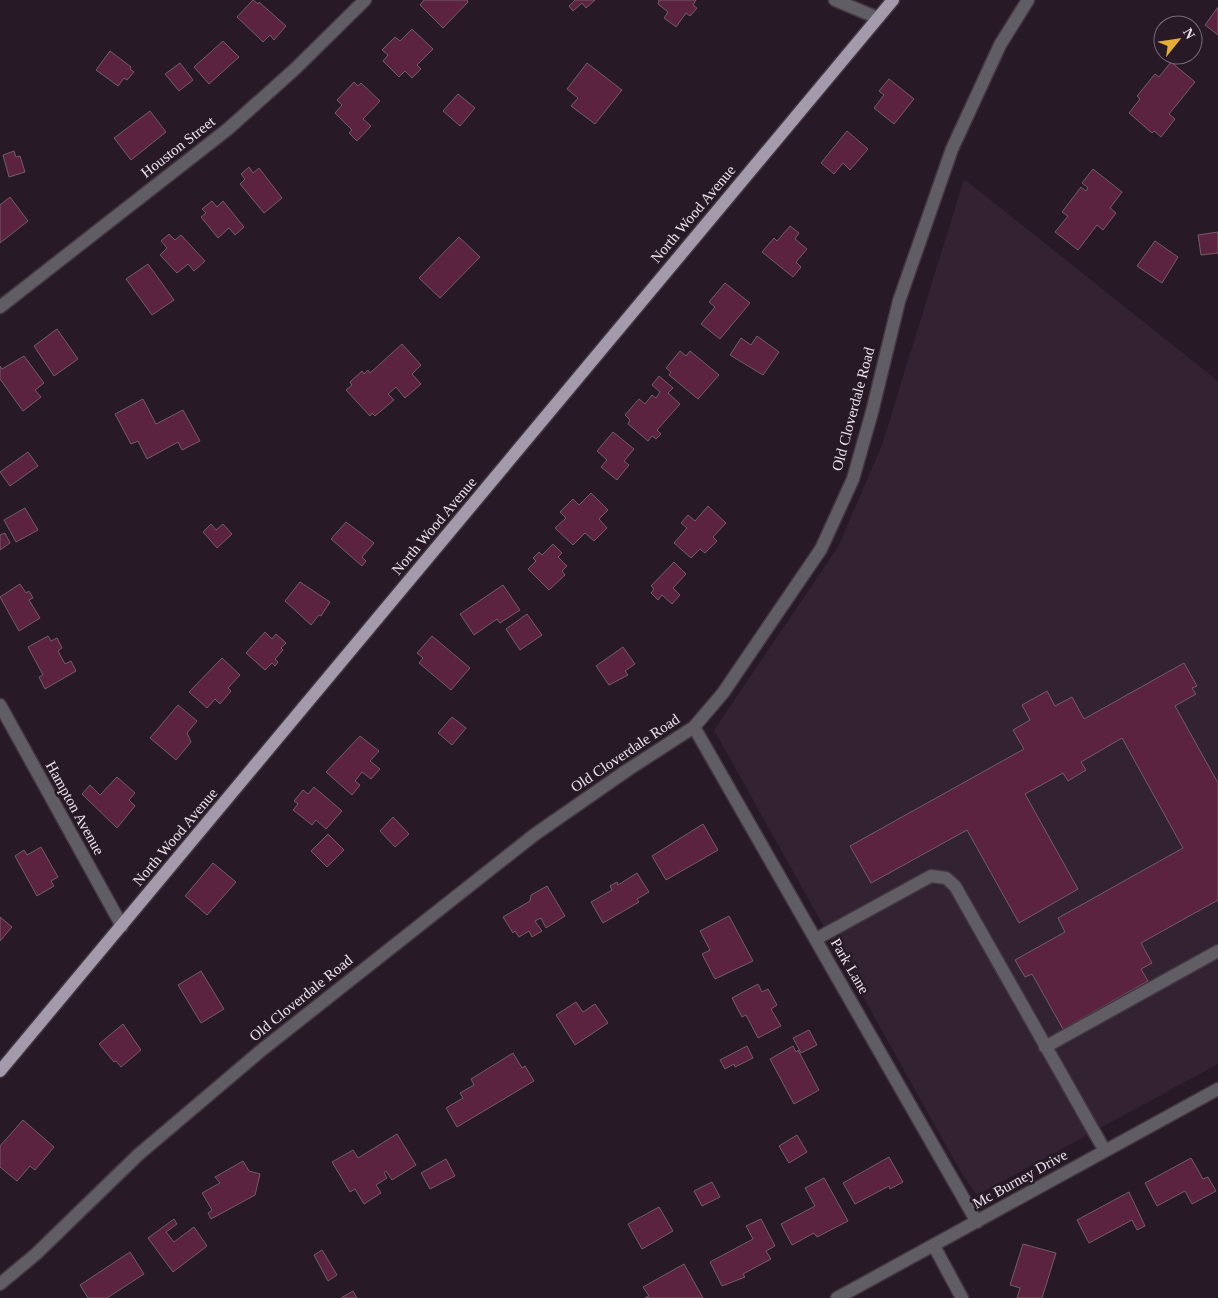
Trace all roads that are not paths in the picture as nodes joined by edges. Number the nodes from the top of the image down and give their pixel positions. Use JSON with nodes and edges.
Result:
{"nodes":[{"id":1,"x":365,"y":0,"type":"edge"},
{"id":2,"x":835,"y":0,"type":"edge"},
{"id":3,"x":893,"y":0,"type":"edge"},
{"id":4,"x":1028,"y":0,"type":"edge"},
{"id":5,"x":878,"y":18,"type":"junction"},
{"id":6,"x":0,"y":307,"type":"edge"},
{"id":7,"x":0,"y":705,"type":"edge"},
{"id":8,"x":694,"y":727,"type":"junction"},
{"id":9,"x":122,"y":926,"type":"junction"},
{"id":10,"x":816,"y":939,"type":"junction"},
{"id":11,"x":1218,"y":951,"type":"edge"},
{"id":12,"x":1045,"y":1047,"type":"junction"},
{"id":13,"x":0,"y":1071,"type":"edge"},
{"id":14,"x":1218,"y":1089,"type":"edge"},
{"id":15,"x":1105,"y":1150,"type":"junction"},
{"id":16,"x":977,"y":1222,"type":"junction"},
{"id":17,"x":934,"y":1246,"type":"junction"},
{"id":18,"x":0,"y":1284,"type":"edge"},
{"id":19,"x":838,"y":1298,"type":"edge"},
{"id":20,"x":962,"y":1298,"type":"edge"}],
"edges":[{"from":1,"to":6,"type":"street","name":"Houston Street"},
{"from":2,"to":5,"type":"street"},
{"from":3,"to":5,"type":"main road","name":"North Wood Avenue"},
{"from":4,"to":8,"type":"street","name":"Old Cloverdale Road"},
{"from":5,"to":9,"type":"main road","name":"North Wood Avenue"},
{"from":7,"to":9,"type":"street","name":"Hampton Avenue"},
{"from":8,"to":10,"type":"street","name":"Park Lane"},
{"from":8,"to":18,"type":"street","name":"Old Cloverdale Road"},
{"from":9,"to":13,"type":"main road","name":"North Wood Avenue"},
{"from":10,"to":12,"type":"street"},
{"from":10,"to":16,"type":"street","name":"Park Lane"},
{"from":11,"to":12,"type":"street"},
{"from":12,"to":15,"type":"street"},
{"from":14,"to":15,"type":"street","name":"Mc Burney Drive"},
{"from":15,"to":16,"type":"street","name":"Mc Burney Drive"},
{"from":16,"to":17,"type":"street","name":"Mc Burney Drive"},
{"from":17,"to":19,"type":"street","name":"Mc Burney Drive"},
{"from":17,"to":20,"type":"street"}]}
